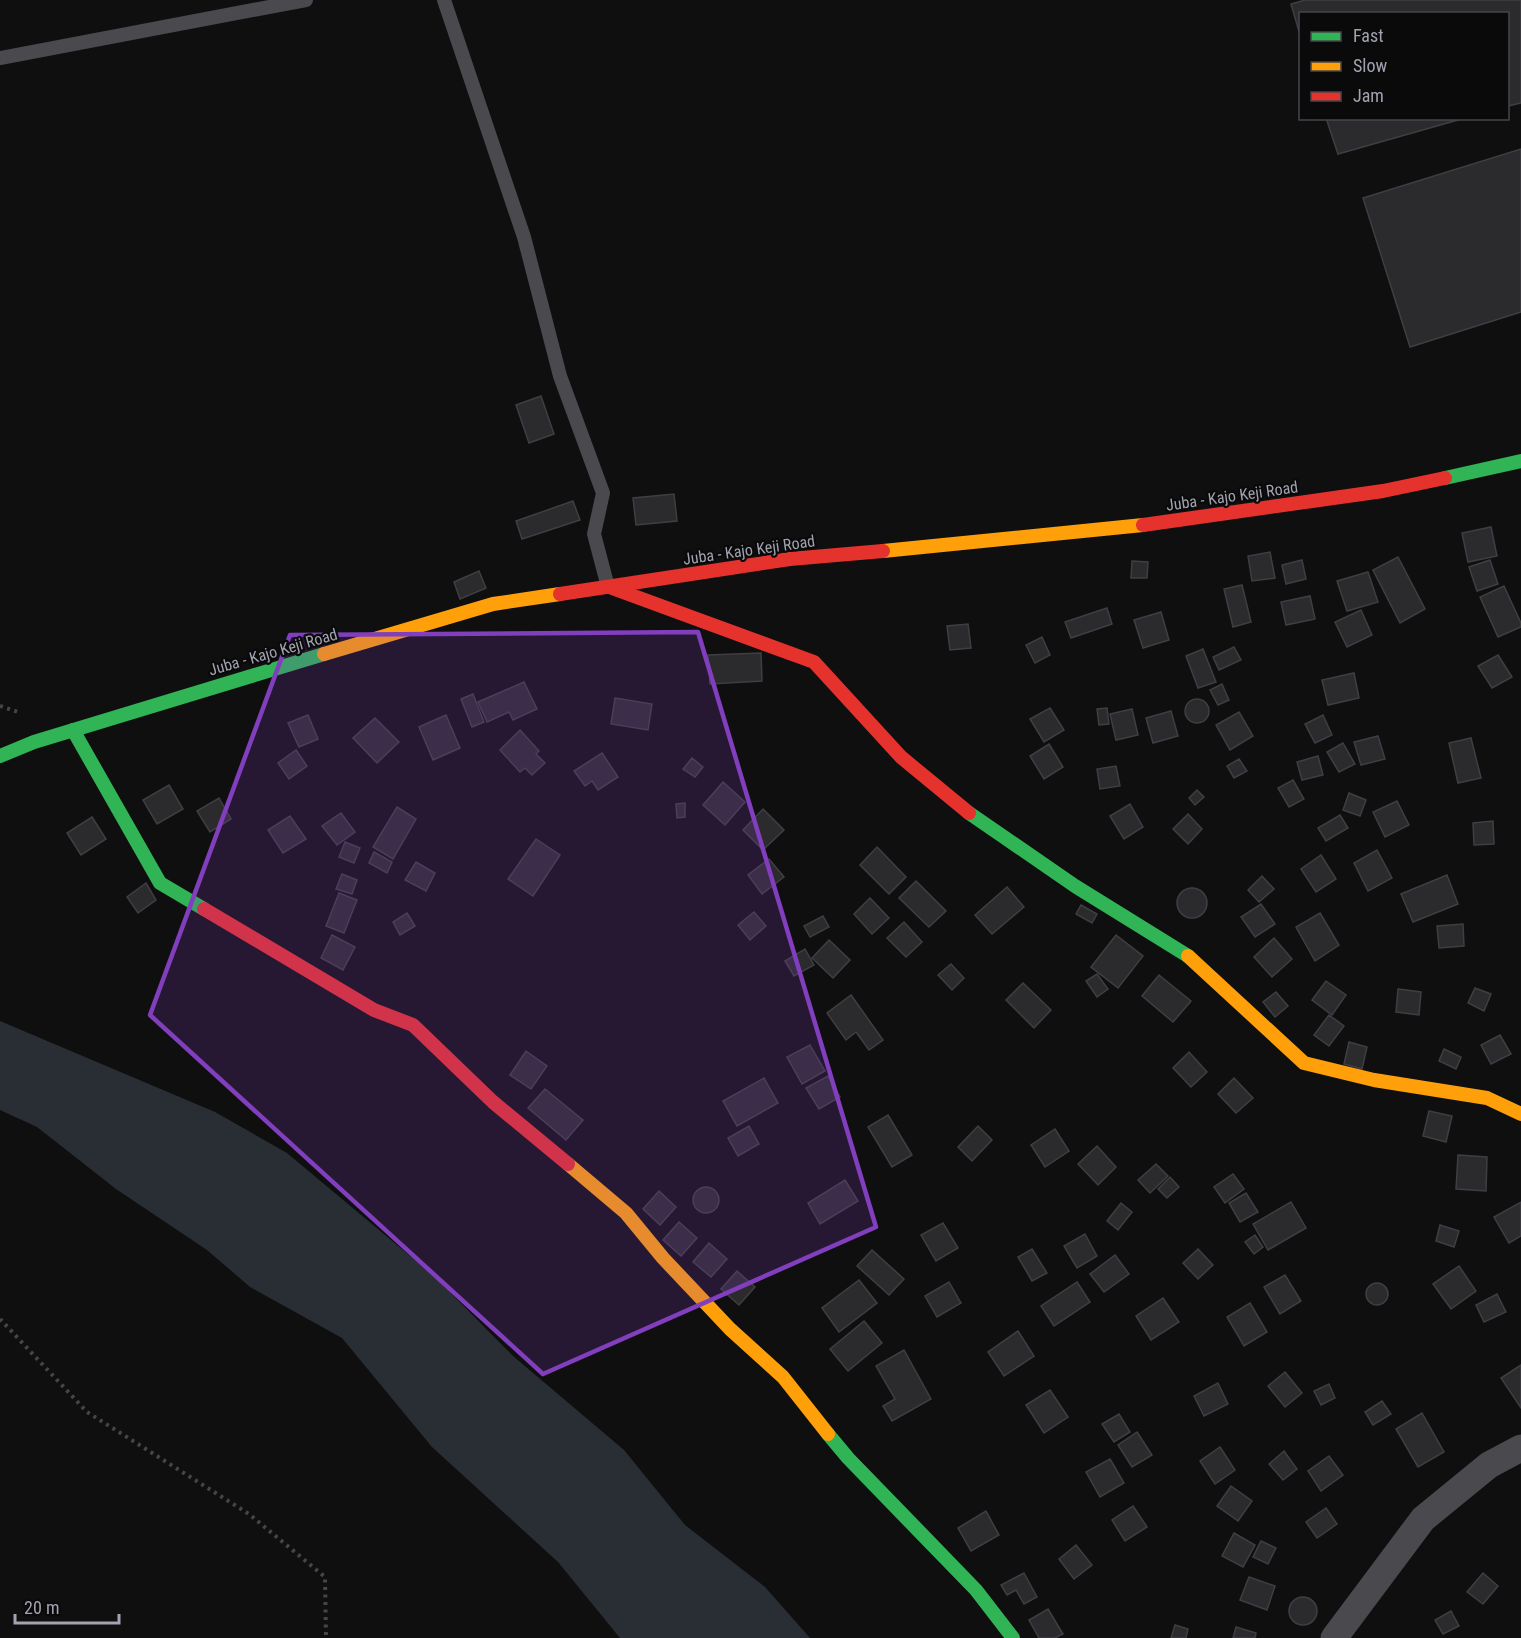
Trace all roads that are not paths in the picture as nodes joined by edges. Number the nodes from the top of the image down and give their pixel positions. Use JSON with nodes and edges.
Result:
{"nodes":[{"id":1,"x":306,"y":0,"type":"edge"},
{"id":2,"x":444,"y":0,"type":"edge"},
{"id":3,"x":0,"y":58,"type":"edge"},
{"id":4,"x":1521,"y":461,"type":"edge"},
{"id":5,"x":608,"y":587,"type":"junction"},
{"id":6,"x":73,"y":730,"type":"junction"},
{"id":7,"x":0,"y":756,"type":"edge"},
{"id":8,"x":1521,"y":1114,"type":"edge"},
{"id":9,"x":1521,"y":1449,"type":"edge"},
{"id":10,"x":1013,"y":1638,"type":"edge"},
{"id":11,"x":1334,"y":1638,"type":"edge"}],
"edges":[{"from":1,"to":3,"type":"lane"},
{"from":2,"to":5,"type":"lane"},
{"from":4,"to":5,"type":"street","name":"Juba - Kajo Keji Road"},
{"from":5,"to":6,"type":"street","name":"Juba - Kajo Keji Road"},
{"from":5,"to":8,"type":"street"},
{"from":6,"to":7,"type":"street","name":"Juba - Kajo Keji Road"},
{"from":6,"to":10,"type":"street"},
{"from":9,"to":11,"type":"street"}]}
